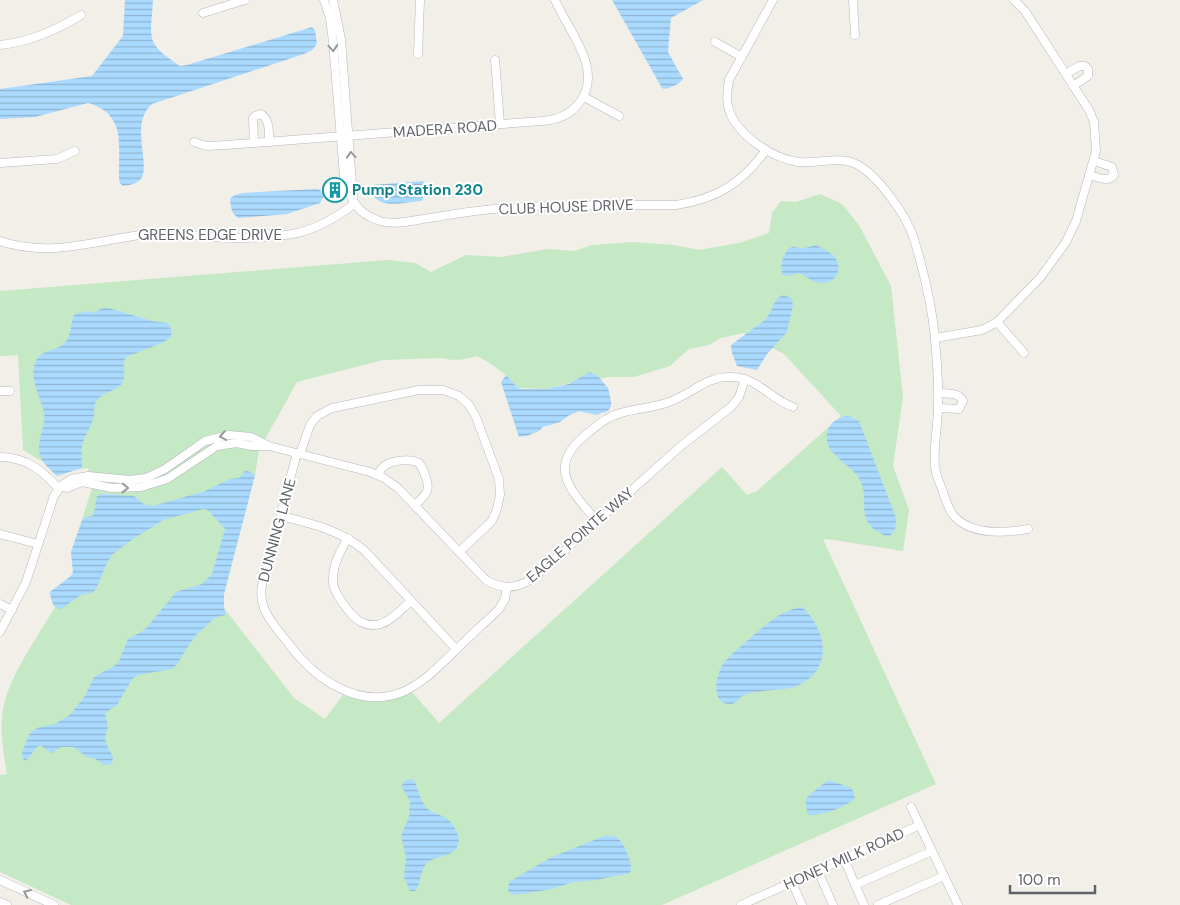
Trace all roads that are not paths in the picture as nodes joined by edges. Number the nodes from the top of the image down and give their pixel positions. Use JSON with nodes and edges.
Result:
{"nodes":[{"id":1,"x":246,"y":0,"type":"edge"},
{"id":2,"x":324,"y":0,"type":"edge"},
{"id":3,"x":333,"y":0,"type":"edge"},
{"id":4,"x":420,"y":0,"type":"edge"},
{"id":5,"x":555,"y":0,"type":"edge"},
{"id":6,"x":773,"y":0,"type":"edge"},
{"id":7,"x":853,"y":0,"type":"edge"},
{"id":8,"x":1014,"y":0,"type":"edge"},
{"id":9,"x":203,"y":13,"type":"dead end"},
{"id":10,"x":80,"y":15,"type":"dead end"},
{"id":11,"x":855,"y":36,"type":"dead end"},
{"id":12,"x":714,"y":42,"type":"dead end"},
{"id":13,"x":0,"y":45,"type":"edge"},
{"id":14,"x":418,"y":54,"type":"dead end"},
{"id":15,"x":742,"y":57,"type":"junction"},
{"id":16,"x":495,"y":60,"type":"dead end"},
{"id":17,"x":1066,"y":74,"type":"junction"},
{"id":18,"x":1073,"y":86,"type":"junction"},
{"id":19,"x":584,"y":97,"type":"junction"},
{"id":20,"x":619,"y":116,"type":"dead end"},
{"id":21,"x":500,"y":124,"type":"junction"},
{"id":22,"x":350,"y":136,"type":"junction"},
{"id":23,"x":341,"y":137,"type":"junction"},
{"id":24,"x":194,"y":142,"type":"dead end"},
{"id":25,"x":269,"y":142,"type":"junction"},
{"id":26,"x":254,"y":143,"type":"junction"},
{"id":27,"x":766,"y":150,"type":"junction"},
{"id":28,"x":75,"y":151,"type":"dead end"},
{"id":29,"x":1094,"y":161,"type":"junction"},
{"id":30,"x":0,"y":163,"type":"edge"},
{"id":31,"x":1090,"y":175,"type":"junction"},
{"id":32,"x":354,"y":204,"type":"junction"},
{"id":33,"x":0,"y":241,"type":"edge"},
{"id":34,"x":998,"y":322,"type":"junction"},
{"id":35,"x":935,"y":338,"type":"junction"},
{"id":36,"x":1024,"y":353,"type":"dead end"},
{"id":37,"x":745,"y":379,"type":"junction"},
{"id":38,"x":10,"y":390,"type":"dead end"},
{"id":39,"x":0,"y":391,"type":"edge"},
{"id":40,"x":938,"y":393,"type":"junction"},
{"id":41,"x":793,"y":407,"type":"dead end"},
{"id":42,"x":938,"y":408,"type":"junction"},
{"id":43,"x":299,"y":454,"type":"junction"},
{"id":44,"x":0,"y":457,"type":"edge"},
{"id":45,"x":378,"y":475,"type":"junction"},
{"id":46,"x":60,"y":488,"type":"junction"},
{"id":47,"x":415,"y":505,"type":"junction"},
{"id":48,"x":281,"y":516,"type":"junction"},
{"id":49,"x":597,"y":521,"type":"junction"},
{"id":50,"x":1028,"y":529,"type":"dead end"},
{"id":51,"x":0,"y":534,"type":"edge"},
{"id":52,"x":348,"y":538,"type":"junction"},
{"id":53,"x":38,"y":544,"type":"junction"},
{"id":54,"x":459,"y":552,"type":"junction"},
{"id":55,"x":507,"y":587,"type":"junction"},
{"id":56,"x":411,"y":601,"type":"junction"},
{"id":57,"x":0,"y":604,"type":"edge"},
{"id":58,"x":12,"y":610,"type":"junction"},
{"id":59,"x":0,"y":632,"type":"edge"},
{"id":60,"x":456,"y":649,"type":"junction"},
{"id":61,"x":911,"y":807,"type":"dead end"},
{"id":62,"x":920,"y":825,"type":"junction"},
{"id":63,"x":932,"y":850,"type":"junction"},
{"id":64,"x":844,"y":859,"type":"junction"},
{"id":65,"x":818,"y":871,"type":"junction"},
{"id":66,"x":944,"y":876,"type":"junction"},
{"id":67,"x":0,"y":880,"type":"edge"},
{"id":68,"x":792,"y":882,"type":"junction"},
{"id":69,"x":855,"y":885,"type":"junction"},
{"id":70,"x":761,"y":896,"type":"junction"},
{"id":71,"x":0,"y":902,"type":"edge"},
{"id":72,"x":957,"y":903,"type":"edge"},
{"id":73,"x":7,"y":905,"type":"edge"},
{"id":74,"x":54,"y":905,"type":"edge"},
{"id":75,"x":741,"y":905,"type":"edge"},
{"id":76,"x":766,"y":905,"type":"edge"},
{"id":77,"x":802,"y":905,"type":"edge"},
{"id":78,"x":832,"y":905,"type":"edge"},
{"id":79,"x":864,"y":905,"type":"edge"},
{"id":80,"x":878,"y":905,"type":"edge"},
{"id":81,"x":948,"y":905,"type":"edge"}],
"edges":[{"from":1,"to":9,"type":"street"},
{"from":2,"to":23,"type":"street","one_way":true},
{"from":3,"to":22,"type":"street"},
{"from":4,"to":14,"type":"street"},
{"from":5,"to":19,"type":"street"},
{"from":6,"to":15,"type":"street"},
{"from":7,"to":11,"type":"street"},
{"from":8,"to":17,"type":"street"},
{"from":10,"to":13,"type":"street"},
{"from":12,"to":15,"type":"street"},
{"from":15,"to":27,"type":"street"},
{"from":16,"to":21,"type":"street"},
{"from":17,"to":18,"type":"street"},
{"from":17,"to":18,"type":"street"},
{"from":18,"to":29,"type":"street"},
{"from":19,"to":20,"type":"street"},
{"from":19,"to":21,"type":"street","name":"MADERA ROAD"},
{"from":21,"to":22,"type":"street","name":"MADERA ROAD"},
{"from":22,"to":23,"type":"street","name":"MADERA ROAD"},
{"from":32,"to":22,"type":"street","one_way":true},
{"from":23,"to":25,"type":"street","name":"MADERA ROAD"},
{"from":23,"to":32,"type":"street"},
{"from":24,"to":26,"type":"street","name":"MADERA ROAD"},
{"from":25,"to":26,"type":"street","name":"MADERA ROAD"},
{"from":25,"to":26,"type":"street"},
{"from":27,"to":32,"type":"street","name":"CLUB HOUSE DRIVE"},
{"from":27,"to":35,"type":"street"},
{"from":28,"to":30,"type":"street"},
{"from":29,"to":31,"type":"street"},
{"from":29,"to":31,"type":"street"},
{"from":31,"to":34,"type":"street"},
{"from":32,"to":33,"type":"street","name":"GREENS EDGE DRIVE"},
{"from":34,"to":35,"type":"street"},
{"from":34,"to":36,"type":"street"},
{"from":35,"to":40,"type":"street"},
{"from":37,"to":41,"type":"street"},
{"from":37,"to":49,"type":"street","name":"EAGLE POINTE WAY"},
{"from":37,"to":49,"type":"street"},
{"from":38,"to":39,"type":"street"},
{"from":40,"to":42,"type":"street"},
{"from":40,"to":42,"type":"street"},
{"from":42,"to":50,"type":"street"},
{"from":43,"to":45,"type":"street","name":"EAGLE POINTE WAY"},
{"from":43,"to":46,"type":"street","name":"EAGLE POINTE WAY"},
{"from":43,"to":48,"type":"street","name":"DUNNING LANE"},
{"from":43,"to":54,"type":"street","name":"DUNNING LANE"},
{"from":44,"to":46,"type":"street"},
{"from":45,"to":47,"type":"street","name":"EAGLE POINTE WAY"},
{"from":45,"to":47,"type":"street"},
{"from":46,"to":53,"type":"street"},
{"from":47,"to":54,"type":"street","name":"EAGLE POINTE WAY"},
{"from":48,"to":52,"type":"street"},
{"from":48,"to":60,"type":"street","name":"DUNNING LANE"},
{"from":49,"to":55,"type":"street","name":"EAGLE POINTE WAY"},
{"from":51,"to":53,"type":"street"},
{"from":52,"to":56,"type":"street"},
{"from":52,"to":56,"type":"street"},
{"from":53,"to":58,"type":"street"},
{"from":54,"to":55,"type":"street","name":"EAGLE POINTE WAY"},
{"from":55,"to":60,"type":"street","name":"DUNNING LANE"},
{"from":56,"to":60,"type":"street"},
{"from":57,"to":58,"type":"street"},
{"from":58,"to":59,"type":"street"},
{"from":61,"to":62,"type":"street"},
{"from":62,"to":63,"type":"street"},
{"from":62,"to":64,"type":"street","name":"HONEY MILK ROAD"},
{"from":63,"to":66,"type":"street"},
{"from":63,"to":69,"type":"street"},
{"from":64,"to":65,"type":"street","name":"HONEY MILK ROAD"},
{"from":64,"to":69,"type":"street"},
{"from":65,"to":68,"type":"street","name":"HONEY MILK ROAD"},
{"from":65,"to":78,"type":"street"},
{"from":66,"to":72,"type":"street"},
{"from":66,"to":80,"type":"street"},
{"from":74,"to":67,"type":"street","one_way":true},
{"from":68,"to":70,"type":"street","name":"HONEY MILK ROAD"},
{"from":68,"to":77,"type":"street"},
{"from":69,"to":79,"type":"street"},
{"from":70,"to":75,"type":"street","name":"HONEY MILK ROAD"},
{"from":70,"to":76,"type":"street"},
{"from":71,"to":73,"type":"street"},
{"from":72,"to":81,"type":"street"}]}
